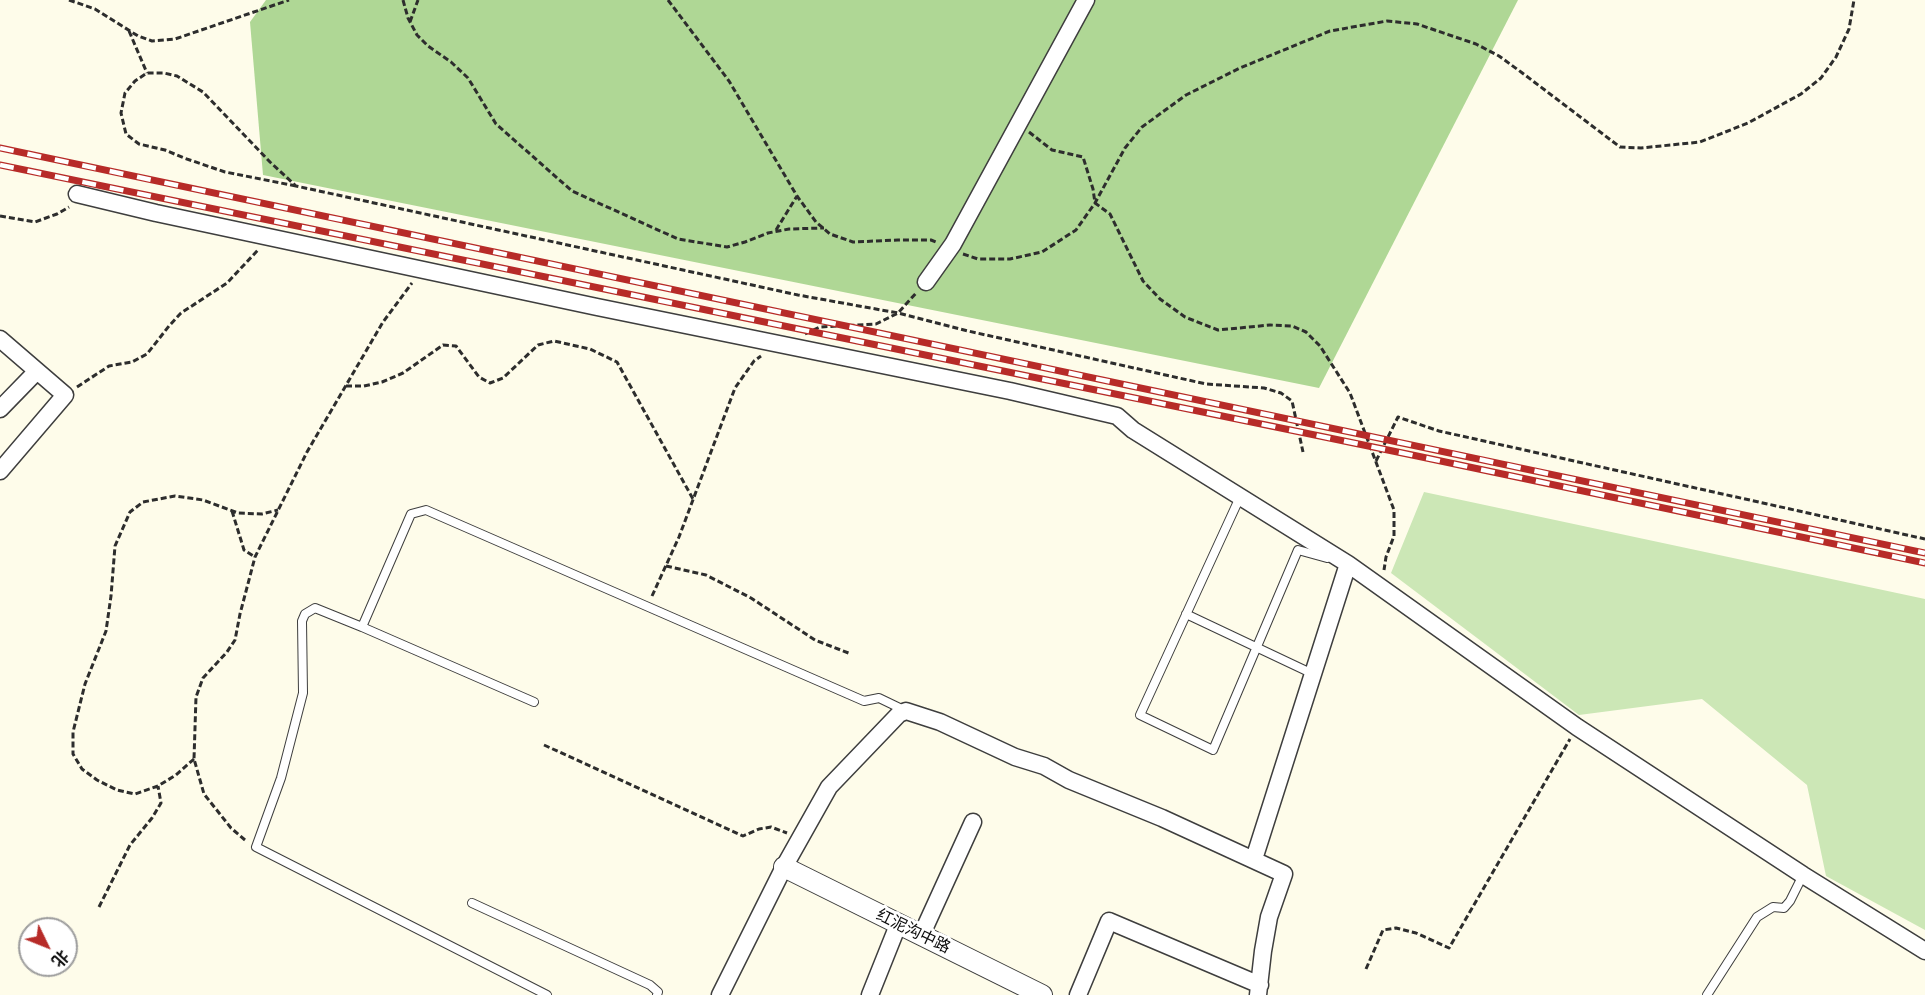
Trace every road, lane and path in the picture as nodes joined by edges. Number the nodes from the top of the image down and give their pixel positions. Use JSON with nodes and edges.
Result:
{"nodes":[{"id":1,"x":69,"y":0,"type":"edge"},
{"id":2,"x":289,"y":0,"type":"edge"},
{"id":3,"x":403,"y":0,"type":"edge"},
{"id":4,"x":418,"y":0,"type":"edge"},
{"id":5,"x":668,"y":0,"type":"edge"},
{"id":6,"x":1086,"y":0,"type":"edge"},
{"id":7,"x":1854,"y":0,"type":"edge"},
{"id":8,"x":74,"y":1,"type":"edge"},
{"id":9,"x":410,"y":22,"type":"junction"},
{"id":10,"x":128,"y":29,"type":"junction"},
{"id":11,"x":147,"y":73,"type":"junction"},
{"id":12,"x":1019,"y":124,"type":"junction"},
{"id":13,"x":296,"y":186,"type":"junction"},
{"id":14,"x":82,"y":195,"type":"joint"},
{"id":15,"x":797,"y":196,"type":"junction"},
{"id":16,"x":1095,"y":203,"type":"junction"},
{"id":17,"x":0,"y":216,"type":"edge"},
{"id":18,"x":824,"y":228,"type":"junction"},
{"id":19,"x":776,"y":231,"type":"junction"},
{"id":20,"x":269,"y":237,"type":"junction"},
{"id":21,"x":950,"y":250,"type":"junction"},
{"id":22,"x":422,"y":269,"type":"junction"},
{"id":23,"x":926,"y":282,"type":"joint"},
{"id":24,"x":898,"y":313,"type":"junction"},
{"id":25,"x":0,"y":339,"type":"edge"},
{"id":26,"x":780,"y":345,"type":"junction"},
{"id":27,"x":37,"y":371,"type":"junction"},
{"id":28,"x":345,"y":386,"type":"junction"},
{"id":29,"x":65,"y":395,"type":"junction"},
{"id":30,"x":0,"y":410,"type":"edge"},
{"id":31,"x":1304,"y":452,"type":"dead end"},
{"id":32,"x":1376,"y":461,"type":"junction"},
{"id":33,"x":0,"y":471,"type":"edge"},
{"id":34,"x":1240,"y":497,"type":"junction"},
{"id":35,"x":693,"y":499,"type":"junction"},
{"id":36,"x":278,"y":510,"type":"junction"},
{"id":37,"x":232,"y":511,"type":"junction"},
{"id":38,"x":1925,"y":539,"type":"edge"},
{"id":39,"x":255,"y":557,"type":"junction"},
{"id":40,"x":1348,"y":564,"type":"junction"},
{"id":41,"x":666,"y":566,"type":"junction"},
{"id":42,"x":1390,"y":595,"type":"junction"},
{"id":43,"x":648,"y":607,"type":"junction"},
{"id":44,"x":1186,"y":614,"type":"junction"},
{"id":45,"x":362,"y":627,"type":"junction"},
{"id":46,"x":1257,"y":647,"type":"junction"},
{"id":47,"x":851,"y":654,"type":"dead end"},
{"id":48,"x":1313,"y":674,"type":"junction"},
{"id":49,"x":534,"y":702,"type":"dead end"},
{"id":50,"x":906,"y":711,"type":"junction"},
{"id":51,"x":1577,"y":727,"type":"junction"},
{"id":52,"x":544,"y":745,"type":"dead end"},
{"id":53,"x":194,"y":759,"type":"junction"},
{"id":54,"x":158,"y":786,"type":"junction"},
{"id":55,"x":973,"y":822,"type":"dead end"},
{"id":56,"x":245,"y":840,"type":"dead end"},
{"id":57,"x":797,"y":846,"type":"junction"},
{"id":58,"x":1254,"y":859,"type":"junction"},
{"id":59,"x":784,"y":867,"type":"junction"},
{"id":60,"x":1803,"y":875,"type":"junction"},
{"id":61,"x":472,"y":903,"type":"dead end"},
{"id":62,"x":99,"y":907,"type":"dead end"},
{"id":63,"x":898,"y":925,"type":"junction"},
{"id":64,"x":921,"y":936,"type":"junction"},
{"id":65,"x":1925,"y":951,"type":"edge"},
{"id":66,"x":1366,"y":969,"type":"dead end"},
{"id":67,"x":1259,"y":990,"type":"edge"},
{"id":68,"x":547,"y":995,"type":"edge"},
{"id":69,"x":657,"y":995,"type":"edge"},
{"id":70,"x":720,"y":995,"type":"edge"},
{"id":71,"x":870,"y":995,"type":"edge"},
{"id":72,"x":1042,"y":995,"type":"edge"},
{"id":73,"x":1077,"y":995,"type":"edge"},
{"id":74,"x":1707,"y":995,"type":"edge"}],
"edges":[{"from":1,"to":8,"type":"path"},
{"from":2,"to":10,"type":"path"},
{"from":3,"to":9,"type":"path"},
{"from":4,"to":9,"type":"path"},
{"from":5,"to":15,"type":"path"},
{"from":6,"to":12,"type":"street"},
{"from":7,"to":16,"type":"path"},
{"from":8,"to":10,"type":"path"},
{"from":9,"to":19,"type":"path"},
{"from":10,"to":11,"type":"path"},
{"from":11,"to":13,"type":"path"},
{"from":11,"to":13,"type":"path"},
{"from":12,"to":16,"type":"path"},
{"from":12,"to":21,"type":"street"},
{"from":13,"to":24,"type":"path"},
{"from":14,"to":17,"type":"path"},
{"from":14,"to":20,"type":"street"},
{"from":15,"to":18,"type":"path"},
{"from":15,"to":19,"type":"path"},
{"from":16,"to":21,"type":"path"},
{"from":16,"to":32,"type":"path"},
{"from":18,"to":19,"type":"path"},
{"from":18,"to":21,"type":"path"},
{"from":20,"to":22,"type":"street"},
{"from":20,"to":29,"type":"path"},
{"from":21,"to":23,"type":"street"},
{"from":22,"to":26,"type":"street"},
{"from":22,"to":28,"type":"path"},
{"from":23,"to":24,"type":"path"},
{"from":24,"to":26,"type":"path"},
{"from":24,"to":31,"type":"path"},
{"from":25,"to":27,"type":"street"},
{"from":26,"to":34,"type":"street"},
{"from":26,"to":35,"type":"path"},
{"from":27,"to":29,"type":"street"},
{"from":27,"to":30,"type":"street"},
{"from":28,"to":35,"type":"path"},
{"from":28,"to":36,"type":"path"},
{"from":29,"to":33,"type":"street"},
{"from":32,"to":38,"type":"path"},
{"from":32,"to":42,"type":"path"},
{"from":34,"to":40,"type":"street"},
{"from":34,"to":44,"type":"lane"},
{"from":35,"to":41,"type":"path"},
{"from":36,"to":37,"type":"path"},
{"from":36,"to":39,"type":"path"},
{"from":37,"to":39,"type":"path"},
{"from":37,"to":54,"type":"path"},
{"from":39,"to":53,"type":"path"},
{"from":40,"to":42,"type":"street"},
{"from":40,"to":46,"type":"lane"},
{"from":40,"to":48,"type":"street"},
{"from":41,"to":43,"type":"path"},
{"from":41,"to":47,"type":"path"},
{"from":42,"to":51,"type":"street"},
{"from":43,"to":45,"type":"lane"},
{"from":43,"to":50,"type":"lane"},
{"from":44,"to":46,"type":"lane"},
{"from":44,"to":46,"type":"lane"},
{"from":45,"to":49,"type":"lane"},
{"from":45,"to":68,"type":"lane"},
{"from":46,"to":48,"type":"lane"},
{"from":48,"to":58,"type":"street"},
{"from":50,"to":57,"type":"street"},
{"from":50,"to":58,"type":"street"},
{"from":51,"to":60,"type":"street"},
{"from":51,"to":66,"type":"path"},
{"from":52,"to":57,"type":"path"},
{"from":53,"to":54,"type":"path"},
{"from":53,"to":56,"type":"path"},
{"from":54,"to":62,"type":"path"},
{"from":55,"to":64,"type":"street"},
{"from":57,"to":59,"type":"street"},
{"from":58,"to":67,"type":"street"},
{"from":59,"to":63,"type":"street","name":"红泥沟中路"},
{"from":59,"to":70,"type":"street"},
{"from":60,"to":65,"type":"street"},
{"from":60,"to":74,"type":"lane"},
{"from":61,"to":69,"type":"lane"},
{"from":63,"to":64,"type":"street","name":"红泥沟中路"},
{"from":63,"to":71,"type":"street"},
{"from":64,"to":72,"type":"street","name":"红泥沟中路"},
{"from":67,"to":73,"type":"street"}]}
